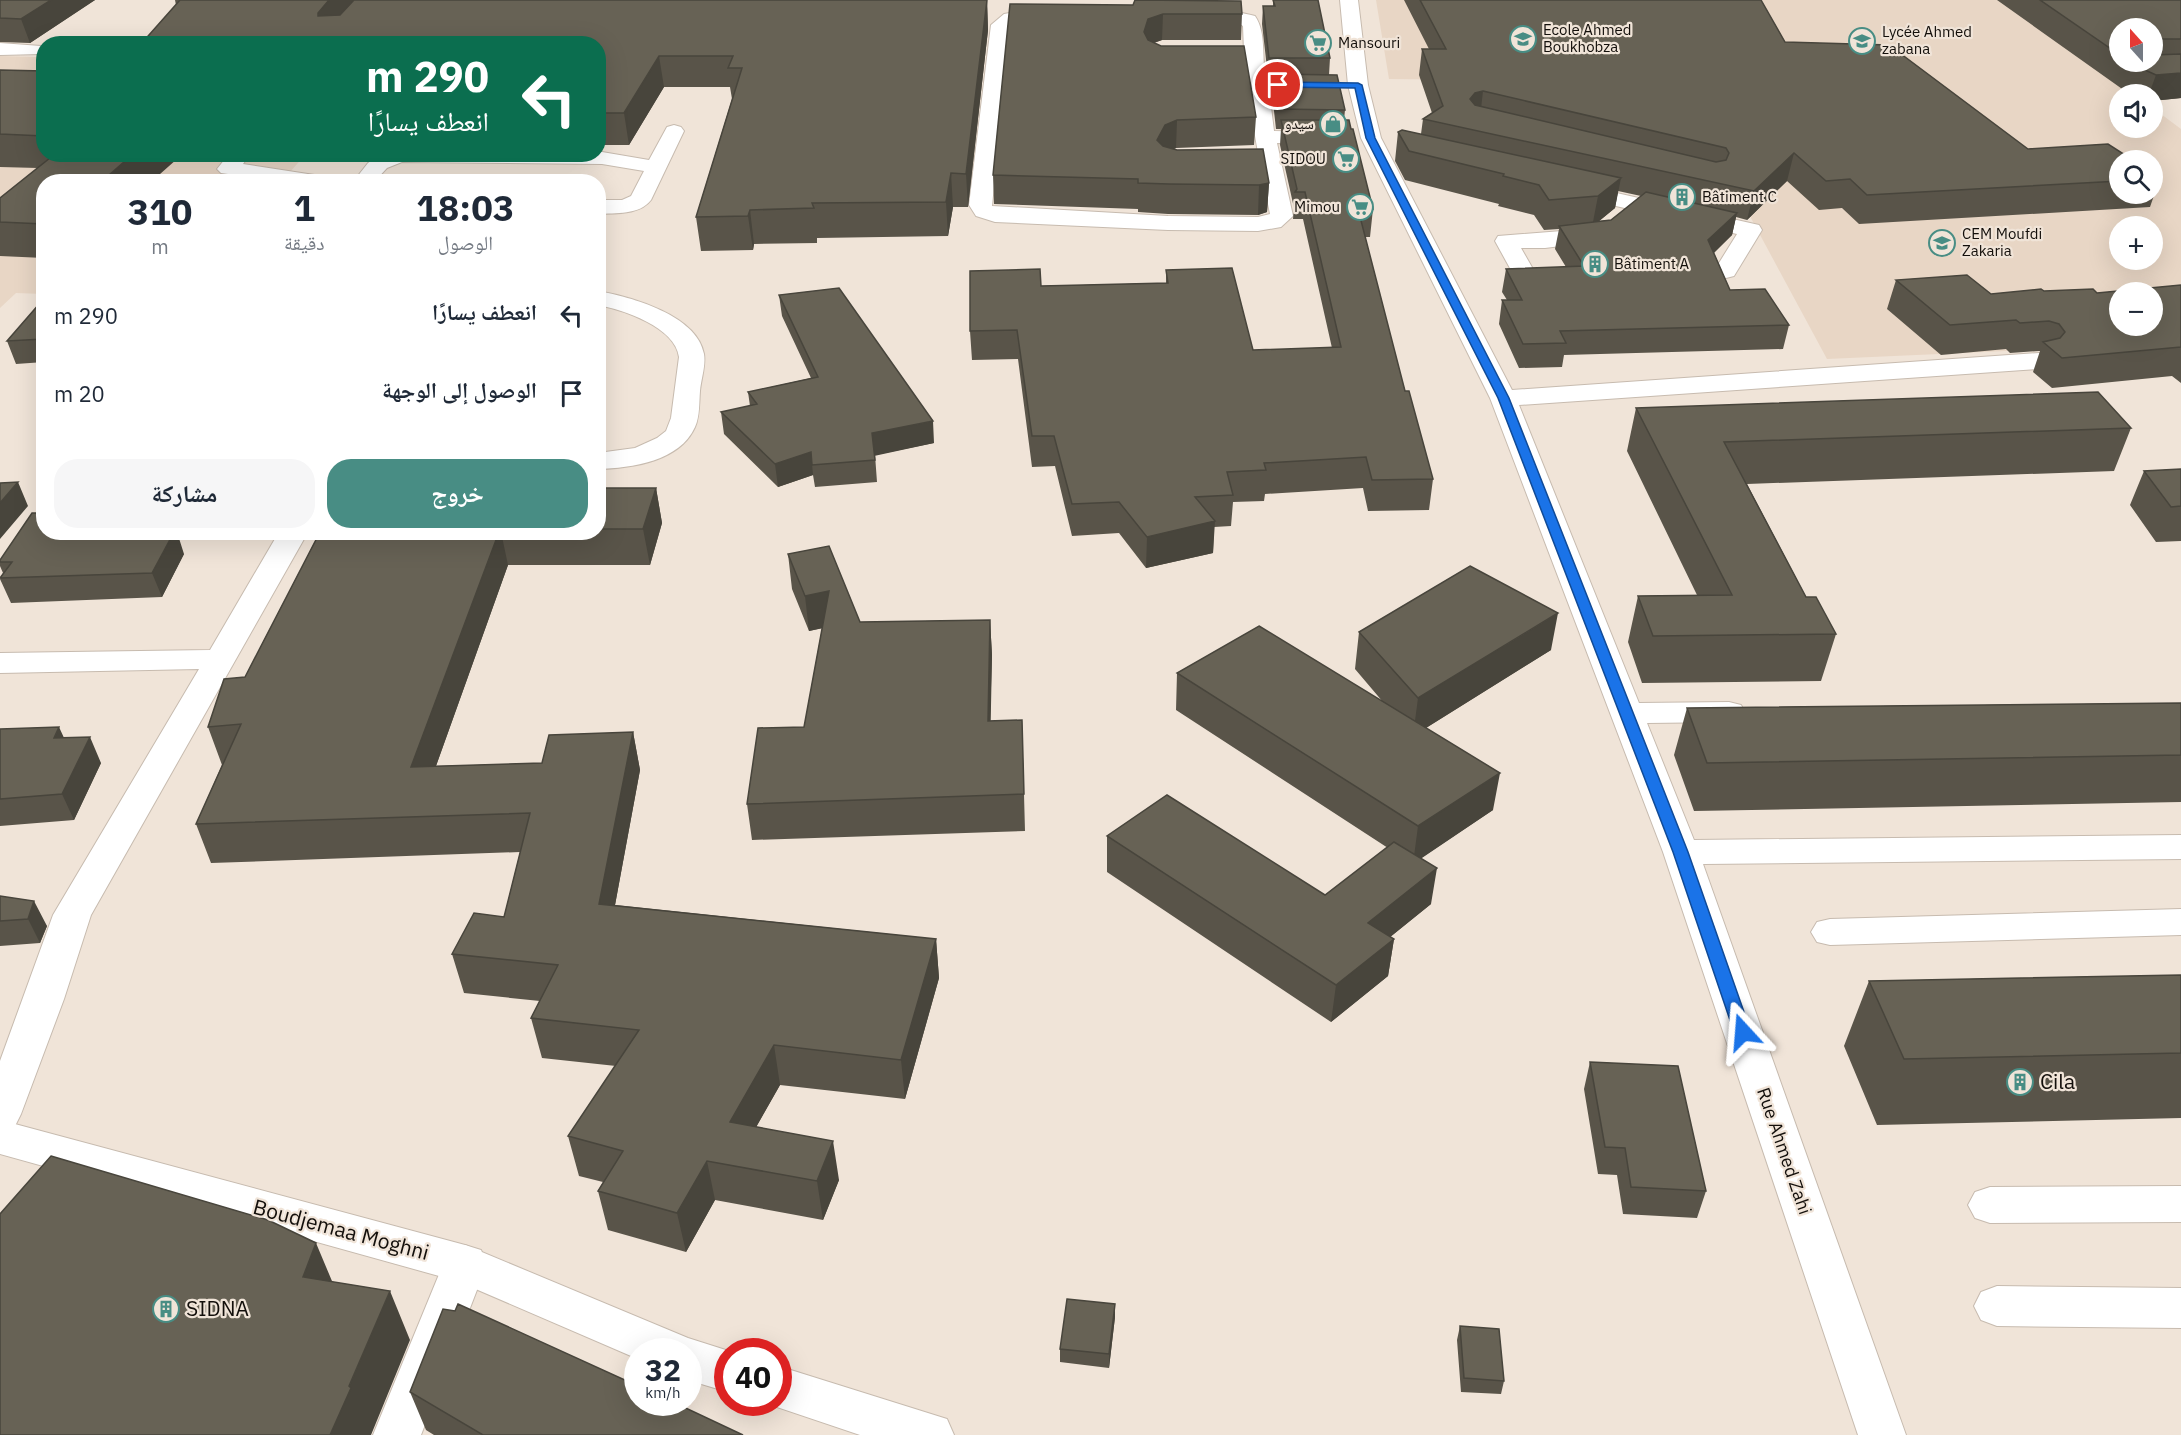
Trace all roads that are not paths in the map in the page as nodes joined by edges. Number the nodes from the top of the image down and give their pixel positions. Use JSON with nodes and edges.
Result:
{"nodes":[{"id":1,"x":1349,"y":0,"type":"edge"},
{"id":2,"x":1079,"y":15,"type":"edge"},
{"id":3,"x":1182,"y":16,"type":"edge"},
{"id":4,"x":0,"y":49,"type":"edge"},
{"id":5,"x":34,"y":50,"type":"dead end"},
{"id":6,"x":1231,"y":56,"type":"edge"},
{"id":7,"x":1253,"y":56,"type":"junction"},
{"id":8,"x":1258,"y":85,"type":"junction"},
{"id":9,"x":1358,"y":85,"type":"junction"},
{"id":10,"x":674,"y":131,"type":"dead end"},
{"id":11,"x":1380,"y":144,"type":"junction"},
{"id":12,"x":1268,"y":153,"type":"junction"},
{"id":13,"x":606,"y":159,"type":"edge"},
{"id":14,"x":234,"y":162,"type":"edge"},
{"id":15,"x":380,"y":162,"type":"edge"},
{"id":16,"x":1247,"y":162,"type":"edge"},
{"id":17,"x":656,"y":167,"type":"junction"},
{"id":18,"x":277,"y":174,"type":"edge"},
{"id":19,"x":369,"y":174,"type":"edge"},
{"id":20,"x":1614,"y":175,"type":"edge"},
{"id":21,"x":1550,"y":183,"type":"edge"},
{"id":22,"x":1592,"y":193,"type":"junction"},
{"id":23,"x":1637,"y":204,"type":"junction"},
{"id":24,"x":606,"y":207,"type":"edge"},
{"id":25,"x":1726,"y":271,"type":"dead end"},
{"id":26,"x":1525,"y":276,"type":"edge"},
{"id":27,"x":606,"y":300,"type":"edge"},
{"id":28,"x":2039,"y":361,"type":"dead end"},
{"id":29,"x":1503,"y":398,"type":"junction"},
{"id":30,"x":606,"y":460,"type":"edge"},
{"id":31,"x":289,"y":540,"type":"edge"},
{"id":32,"x":220,"y":659,"type":"junction"},
{"id":33,"x":0,"y":663,"type":"edge"},
{"id":34,"x":1756,"y":711,"type":"edge"},
{"id":35,"x":1626,"y":713,"type":"junction"},
{"id":36,"x":2181,"y":847,"type":"edge"},
{"id":37,"x":1681,"y":852,"type":"junction"},
{"id":38,"x":2181,"y":922,"type":"edge"},
{"id":39,"x":1830,"y":932,"type":"dead end"},
{"id":40,"x":0,"y":1114,"type":"edge"},
{"id":41,"x":0,"y":1137,"type":"edge"},
{"id":42,"x":2181,"y":1204,"type":"edge"},
{"id":43,"x":1990,"y":1205,"type":"dead end"},
{"id":44,"x":465,"y":1264,"type":"junction"},
{"id":45,"x":1997,"y":1306,"type":"dead end"},
{"id":46,"x":2181,"y":1308,"type":"edge"},
{"id":47,"x":638,"y":1338,"type":"edge"},
{"id":48,"x":792,"y":1391,"type":"edge"},
{"id":49,"x":397,"y":1435,"type":"edge"},
{"id":50,"x":930,"y":1435,"type":"edge"},
{"id":51,"x":1882,"y":1435,"type":"edge"}],
"edges":[{"from":1,"to":9,"type":"street","name":"Rue Ahmed Zahi"},
{"from":2,"to":12,"type":"street"},
{"from":3,"to":7,"type":"street"},
{"from":4,"to":5,"type":"street"},
{"from":6,"to":7,"type":"street"},
{"from":7,"to":8,"type":"street"},
{"from":8,"to":9,"type":"street"},
{"from":8,"to":12,"type":"street"},
{"from":9,"to":11,"type":"street","name":"Rue Ahmed Zahi"},
{"from":10,"to":17,"type":"street"},
{"from":11,"to":12,"type":"street"},
{"from":11,"to":29,"type":"street","name":"Rue Ahmed Zahi"},
{"from":12,"to":16,"type":"street"},
{"from":13,"to":17,"type":"street"},
{"from":14,"to":18,"type":"street"},
{"from":15,"to":19,"type":"street"},
{"from":17,"to":24,"type":"street"},
{"from":20,"to":22,"type":"street"},
{"from":21,"to":22,"type":"street"},
{"from":22,"to":23,"type":"street"},
{"from":23,"to":25,"type":"street"},
{"from":23,"to":26,"type":"street"},
{"from":27,"to":30,"type":"street"},
{"from":28,"to":29,"type":"street"},
{"from":29,"to":35,"type":"street","name":"Rue Ahmed Zahi"},
{"from":31,"to":32,"type":"street"},
{"from":32,"to":33,"type":"street"},
{"from":32,"to":40,"type":"street"},
{"from":34,"to":35,"type":"street"},
{"from":35,"to":37,"type":"street","name":"Rue Ahmed Zahi"},
{"from":36,"to":37,"type":"street"},
{"from":37,"to":51,"type":"street","name":"Rue Ahmed Zahi"},
{"from":38,"to":39,"type":"street"},
{"from":41,"to":44,"type":"street","name":"Boudjemaa Moghni"},
{"from":42,"to":43,"type":"street"},
{"from":44,"to":47,"type":"street","name":"Boudjemaa Moghni"},
{"from":44,"to":49,"type":"street"},
{"from":45,"to":46,"type":"street"},
{"from":48,"to":50,"type":"street"}]}
